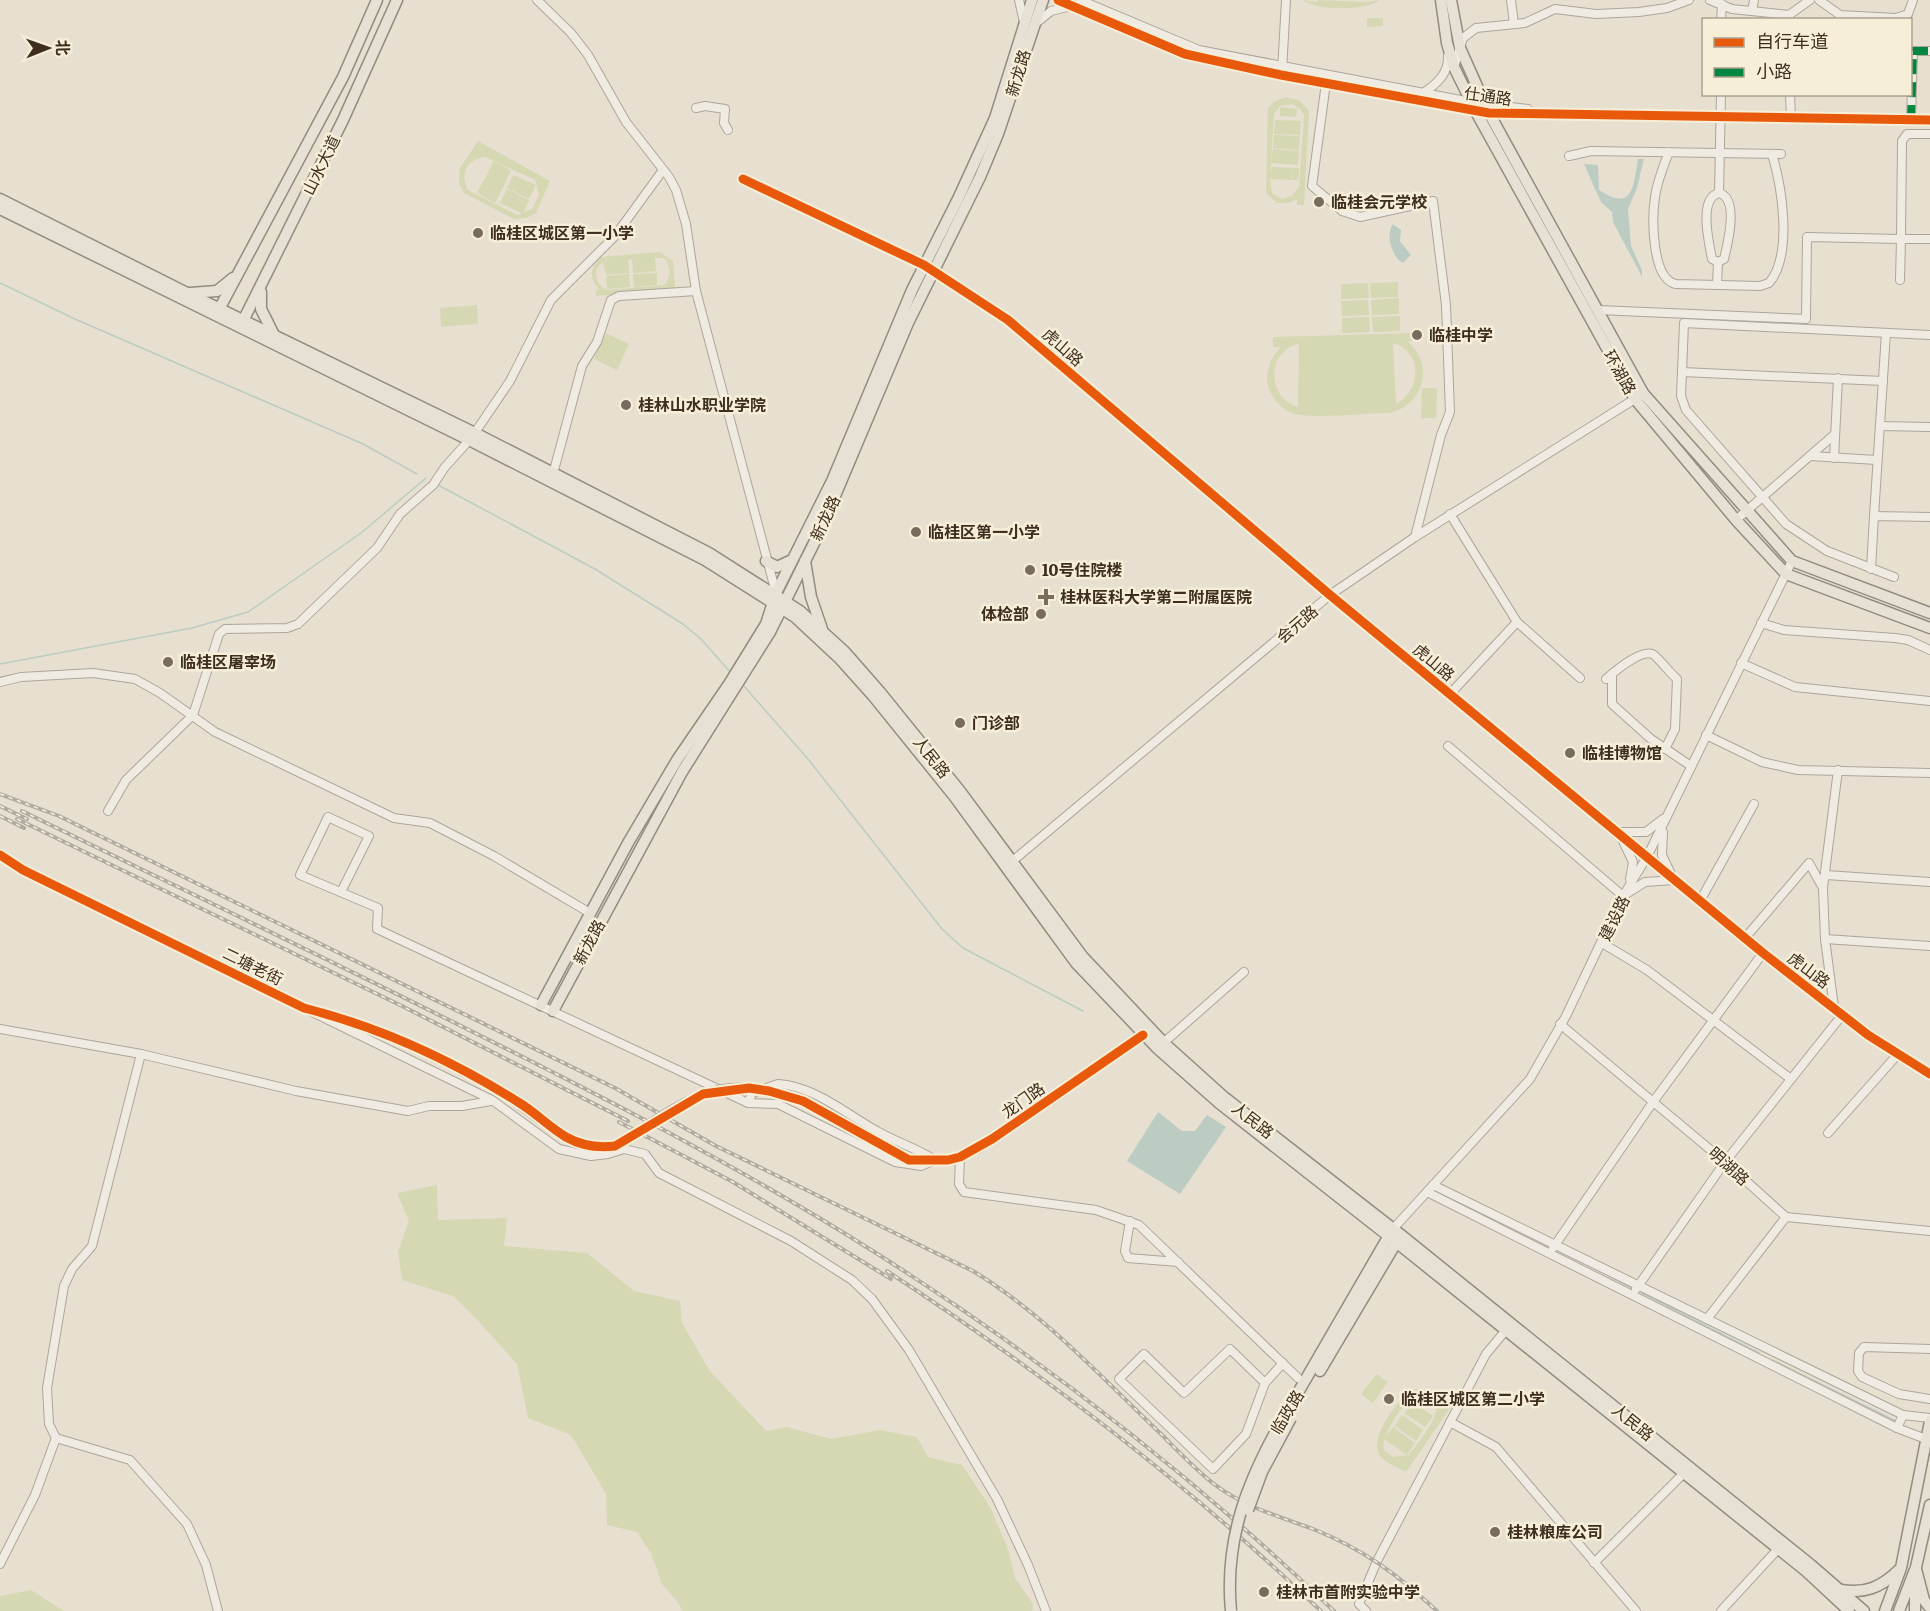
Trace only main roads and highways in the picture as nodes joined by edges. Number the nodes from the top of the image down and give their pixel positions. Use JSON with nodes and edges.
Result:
{"nodes":[{"id":1,"x":377,"y":0,"type":"edge"},
{"id":2,"x":397,"y":0,"type":"edge"},
{"id":3,"x":1032,"y":0,"type":"edge"},
{"id":4,"x":1043,"y":0,"type":"edge"},
{"id":5,"x":1441,"y":0,"type":"edge"},
{"id":6,"x":1451,"y":0,"type":"edge"},
{"id":7,"x":1029,"y":24,"type":"junction"},
{"id":8,"x":0,"y":199,"type":"edge"},
{"id":9,"x":0,"y":209,"type":"edge"},
{"id":10,"x":929,"y":268,"type":"junction"},
{"id":11,"x":238,"y":274,"type":"junction"},
{"id":12,"x":262,"y":286,"type":"junction"},
{"id":13,"x":187,"y":293,"type":"junction"},
{"id":14,"x":218,"y":312,"type":"junction"},
{"id":15,"x":242,"y":324,"type":"junction"},
{"id":16,"x":275,"y":336,"type":"junction"},
{"id":17,"x":1639,"y":396,"type":"junction"},
{"id":18,"x":472,"y":436,"type":"junction"},
{"id":19,"x":792,"y":560,"type":"junction"},
{"id":20,"x":766,"y":561,"type":"road end"},
{"id":21,"x":805,"y":561,"type":"junction"},
{"id":22,"x":779,"y":601,"type":"junction"},
{"id":23,"x":1930,"y":613,"type":"edge"},
{"id":24,"x":1930,"y":628,"type":"edge"},
{"id":25,"x":823,"y":632,"type":"junction"},
{"id":26,"x":732,"y":687,"type":"junction"},
{"id":27,"x":1009,"y":865,"type":"junction"},
{"id":28,"x":541,"y":1005,"type":"road end"},
{"id":29,"x":553,"y":1011,"type":"road end"},
{"id":30,"x":1161,"y":1046,"type":"junction"},
{"id":31,"x":1395,"y":1236,"type":"junction"},
{"id":32,"x":1288,"y":1416,"type":"junction"},
{"id":33,"x":1930,"y":1419,"type":"edge"},
{"id":34,"x":1930,"y":1505,"type":"edge"},
{"id":35,"x":1926,"y":1534,"type":"edge"},
{"id":36,"x":1916,"y":1567,"type":"junction"},
{"id":37,"x":1808,"y":1568,"type":"junction"},
{"id":38,"x":1901,"y":1568,"type":"junction"},
{"id":39,"x":1837,"y":1593,"type":"junction"},
{"id":40,"x":1930,"y":1608,"type":"edge"},
{"id":41,"x":1231,"y":1611,"type":"edge"},
{"id":42,"x":1237,"y":1611,"type":"edge"},
{"id":43,"x":1836,"y":1611,"type":"edge"},
{"id":44,"x":1850,"y":1611,"type":"edge"},
{"id":45,"x":1864,"y":1611,"type":"edge"},
{"id":46,"x":1885,"y":1611,"type":"edge"},
{"id":47,"x":1899,"y":1611,"type":"edge"},
{"id":48,"x":1916,"y":1611,"type":"edge"}],
"edges":[{"from":1,"to":11,"type":"main road","name":"山水大道"},
{"from":2,"to":12,"type":"main road","name":"山水大道"},
{"from":3,"to":7,"type":"main road","name":"新龙路"},
{"from":4,"to":7,"type":"main road","name":"新龙路"},
{"from":5,"to":17,"type":"main road","name":"环湖路"},
{"from":6,"to":17,"type":"main road","name":"环湖路"},
{"from":7,"to":10,"type":"main road","name":"新龙路"},
{"from":8,"to":13,"type":"main road"},
{"from":9,"to":14,"type":"main road"},
{"from":10,"to":19,"type":"main road","name":"新龙路"},
{"from":10,"to":21,"type":"main road","name":"新龙路"},
{"from":11,"to":13,"type":"main road"},
{"from":11,"to":14,"type":"main road","name":"山水大道"},
{"from":12,"to":15,"type":"main road","name":"山水大道"},
{"from":12,"to":16,"type":"main road"},
{"from":13,"to":14,"type":"main road"},
{"from":14,"to":15,"type":"main road"},
{"from":15,"to":16,"type":"main road"},
{"from":15,"to":18,"type":"main road"},
{"from":16,"to":18,"type":"main road"},
{"from":17,"to":23,"type":"main road","name":"环湖路"},
{"from":17,"to":24,"type":"main road","name":"环湖路"},
{"from":18,"to":22,"type":"main road"},
{"from":18,"to":22,"type":"main road"},
{"from":19,"to":20,"type":"main road"},
{"from":19,"to":22,"type":"main road","name":"新龙路"},
{"from":21,"to":22,"type":"main road","name":"新龙路"},
{"from":21,"to":25,"type":"main road"},
{"from":22,"to":25,"type":"main road","name":"人民路"},
{"from":22,"to":26,"type":"main road","name":"新龙路"},
{"from":22,"to":27,"type":"main road","name":"人民路"},
{"from":25,"to":27,"type":"main road","name":"人民路"},
{"from":26,"to":28,"type":"main road","name":"新龙路"},
{"from":26,"to":29,"type":"main road","name":"新龙路"},
{"from":27,"to":30,"type":"main road","name":"人民路"},
{"from":27,"to":30,"type":"main road","name":"人民路"},
{"from":30,"to":31,"type":"main road","name":"人民路"},
{"from":31,"to":32,"type":"main road","name":"临政路"},
{"from":31,"to":37,"type":"main road","name":"人民路"},
{"from":31,"to":37,"type":"main road","name":"人民路"},
{"from":32,"to":41,"type":"main road","name":"临政路","bridge":true},
{"from":32,"to":42,"type":"main road","name":"临政路","bridge":true},
{"from":33,"to":38,"type":"main road"},
{"from":34,"to":35,"type":"main road"},
{"from":35,"to":36,"type":"main road"},
{"from":36,"to":40,"type":"main road"},
{"from":36,"to":47,"type":"main road"},
{"from":36,"to":48,"type":"main road"},
{"from":37,"to":39,"type":"main road"},
{"from":38,"to":39,"type":"main road"},
{"from":38,"to":46,"type":"main road"},
{"from":39,"to":43,"type":"main road"},
{"from":39,"to":44,"type":"main road"},
{"from":39,"to":45,"type":"main road"}]}
